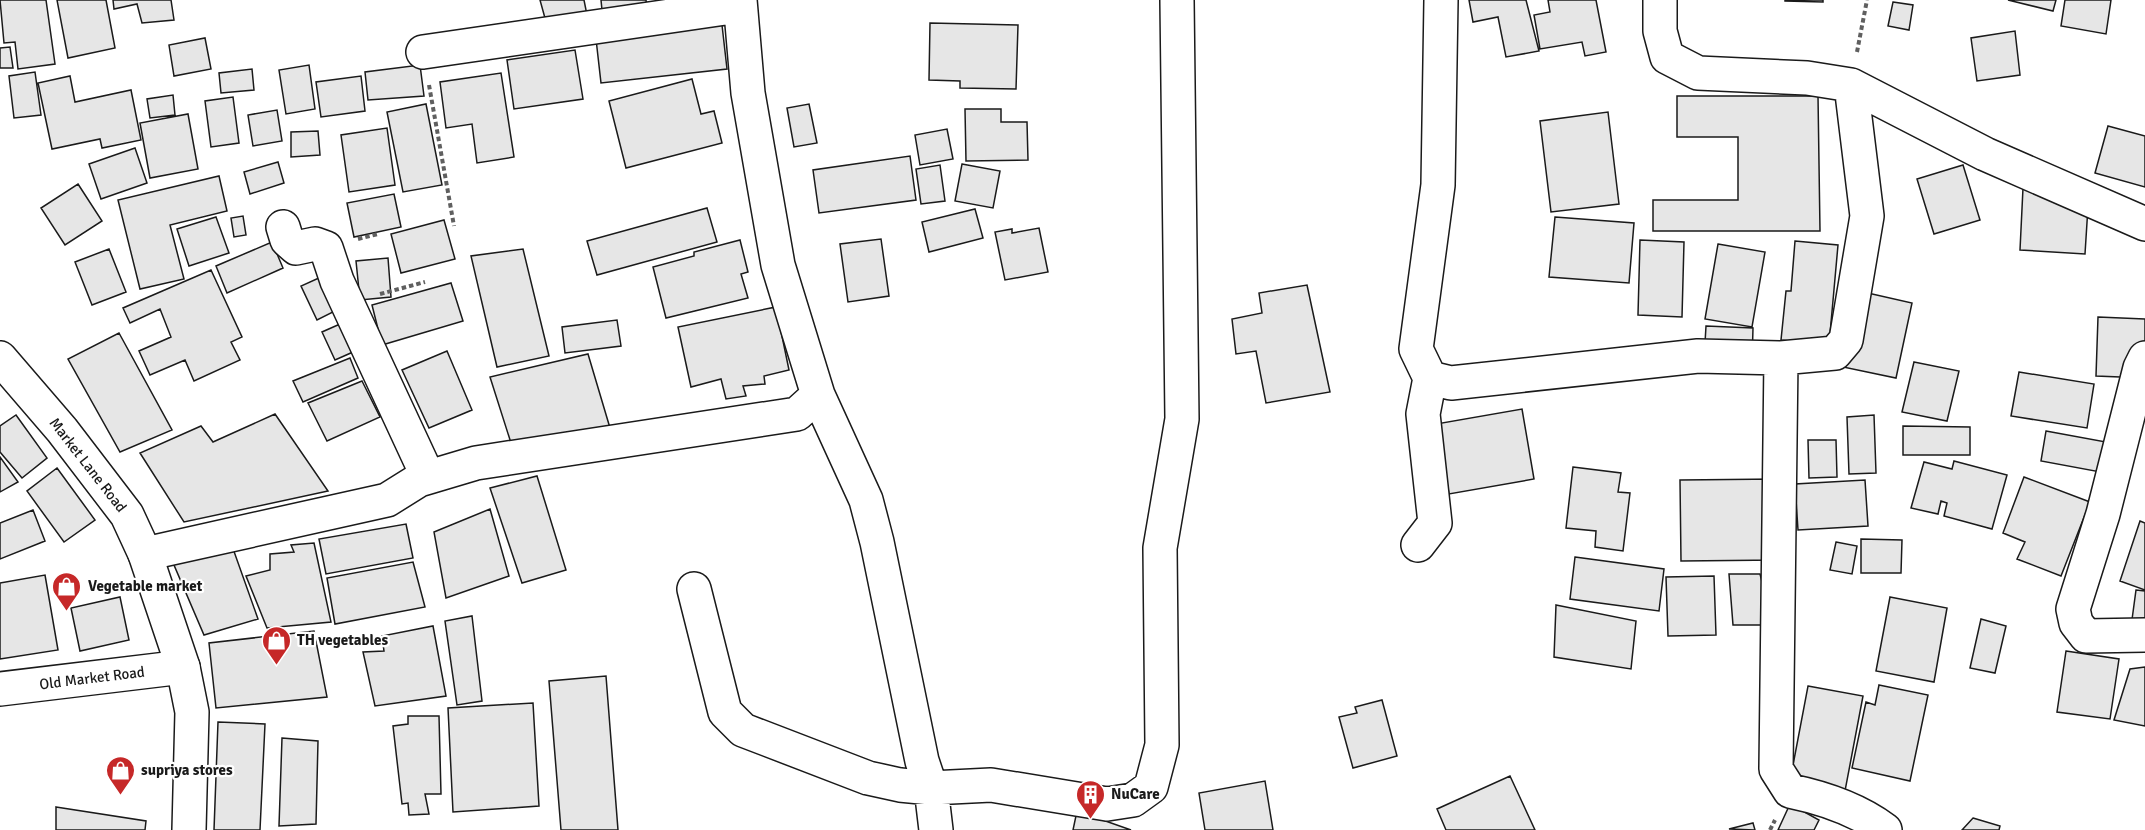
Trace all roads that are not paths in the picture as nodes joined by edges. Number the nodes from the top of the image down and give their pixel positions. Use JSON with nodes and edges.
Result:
{"nodes":[{"id":1,"x":1177,"y":0,"type":"edge"},
{"id":2,"x":1442,"y":0,"type":"edge"},
{"id":3,"x":1660,"y":0,"type":"edge"},
{"id":4,"x":739,"y":3,"type":"edge"},
{"id":5,"x":423,"y":52,"type":"road end"},
{"id":6,"x":1851,"y":86,"type":"junction"},
{"id":7,"x":2145,"y":224,"type":"edge"},
{"id":8,"x":283,"y":227,"type":"dead end"},
{"id":9,"x":0,"y":358,"type":"edge"},
{"id":10,"x":1781,"y":358,"type":"junction"},
{"id":11,"x":2145,"y":358,"type":"edge"},
{"id":12,"x":1430,"y":378,"type":"junction"},
{"id":13,"x":818,"y":395,"type":"junction"},
{"id":14,"x":428,"y":477,"type":"junction"},
{"id":15,"x":1418,"y":545,"type":"dead end"},
{"id":16,"x":145,"y":554,"type":"junction"},
{"id":17,"x":694,"y":589,"type":"dead end"},
{"id":18,"x":2145,"y":635,"type":"edge"},
{"id":19,"x":183,"y":667,"type":"junction"},
{"id":20,"x":0,"y":689,"type":"edge"},
{"id":21,"x":931,"y":788,"type":"junction"},
{"id":22,"x":189,"y":830,"type":"edge"},
{"id":23,"x":936,"y":830,"type":"edge"},
{"id":24,"x":1885,"y":830,"type":"edge"}],
"edges":[{"from":1,"to":21,"type":"street"},
{"from":2,"to":12,"type":"street"},
{"from":3,"to":6,"type":"street"},
{"from":4,"to":5,"type":"street"},
{"from":4,"to":13,"type":"street"},
{"from":6,"to":7,"type":"street"},
{"from":6,"to":10,"type":"street"},
{"from":8,"to":14,"type":"street"},
{"from":9,"to":16,"type":"street","name":"Market Lane Road"},
{"from":10,"to":12,"type":"street"},
{"from":10,"to":24,"type":"street"},
{"from":11,"to":18,"type":"street"},
{"from":12,"to":15,"type":"street"},
{"from":13,"to":14,"type":"street"},
{"from":13,"to":21,"type":"street"},
{"from":14,"to":16,"type":"street"},
{"from":16,"to":19,"type":"street","name":"Market Lane Road"},
{"from":17,"to":21,"type":"street"},
{"from":19,"to":20,"type":"street","name":"Old Market Road"},
{"from":19,"to":22,"type":"street","name":"Market Lane Road"},
{"from":21,"to":23,"type":"street"}]}
